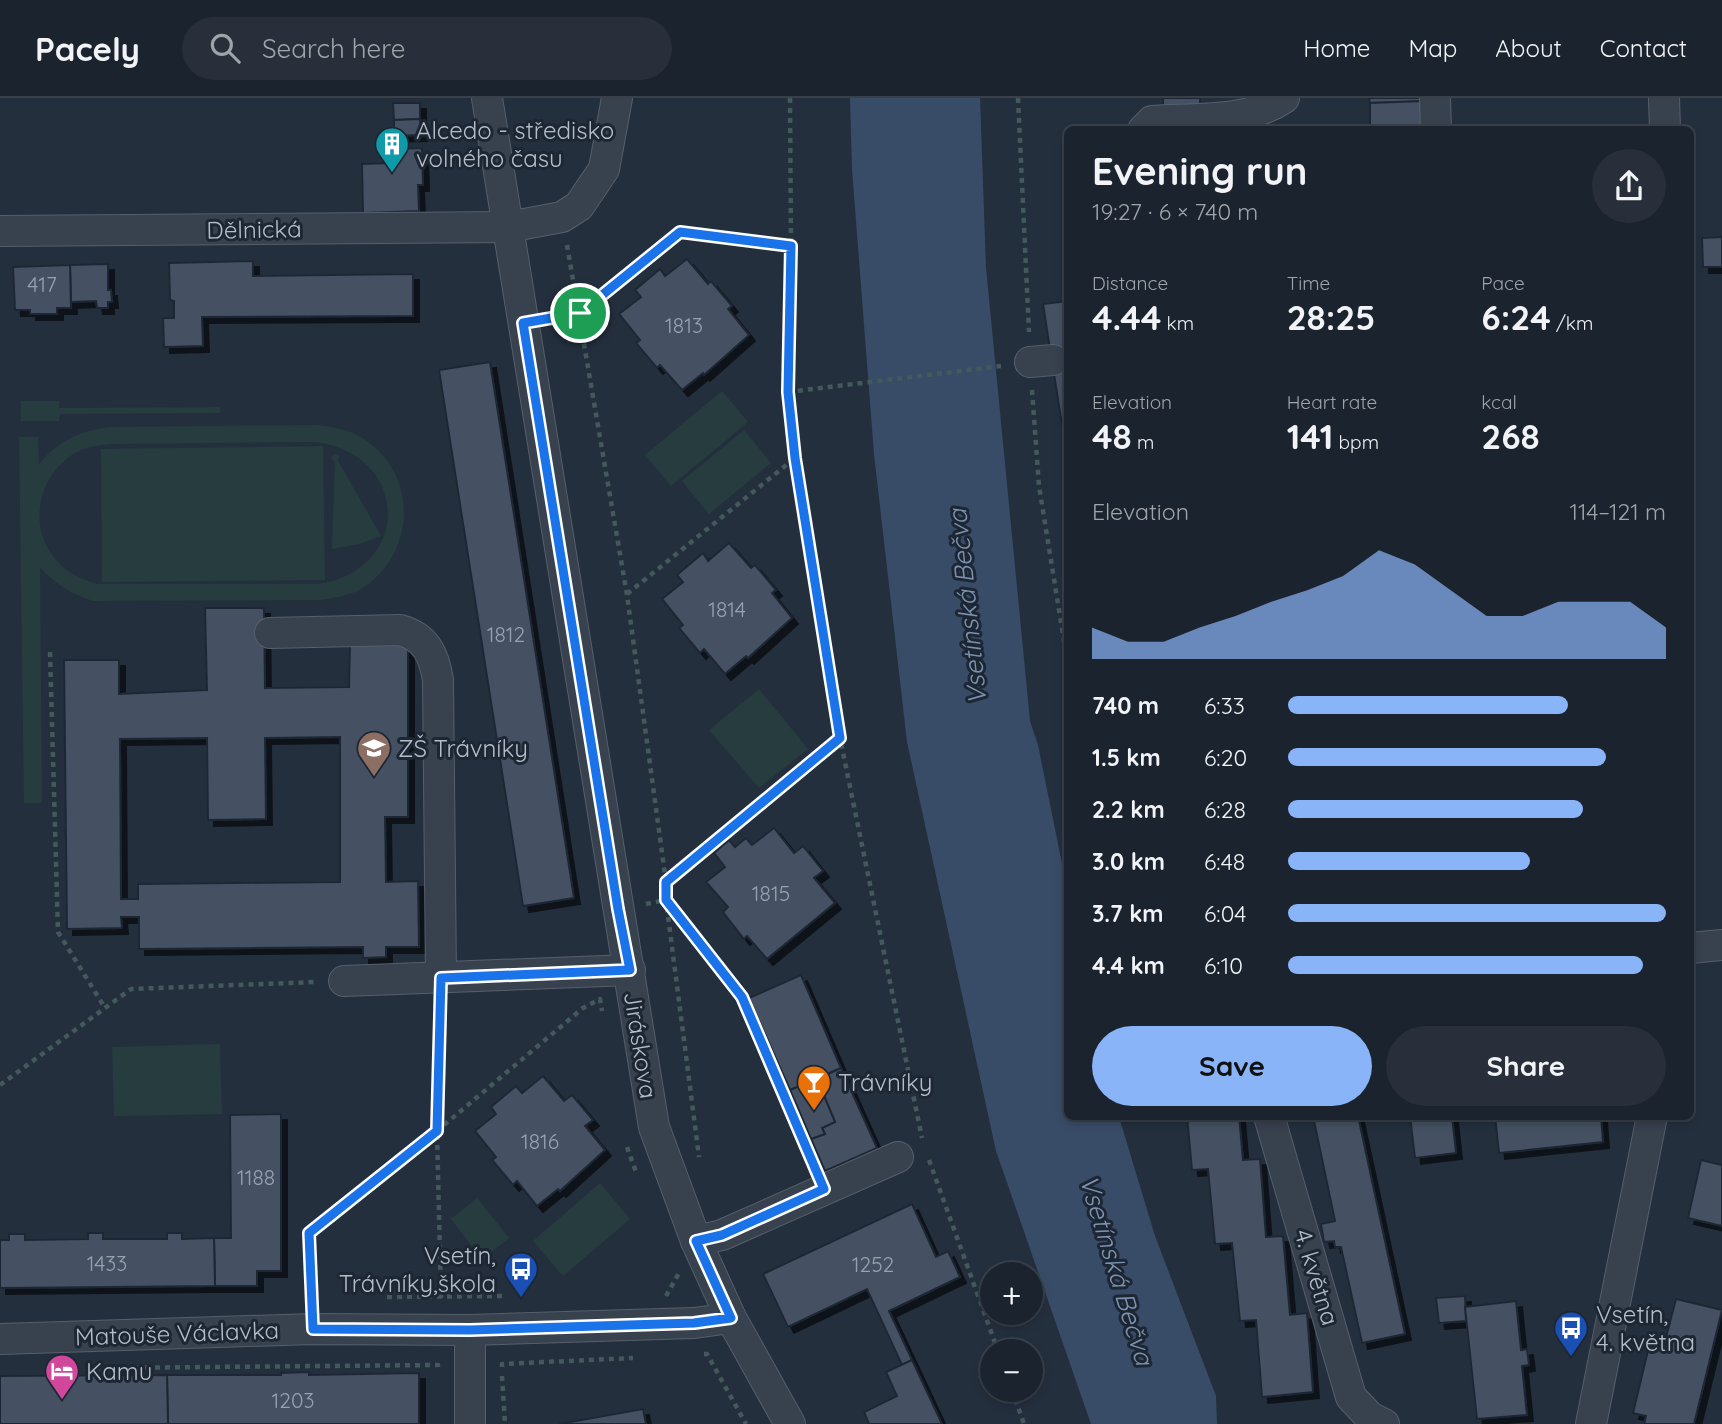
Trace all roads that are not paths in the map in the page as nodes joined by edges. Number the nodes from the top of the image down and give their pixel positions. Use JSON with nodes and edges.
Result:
{"nodes":[{"id":1,"x":487,"y":98,"type":"edge"},
{"id":2,"x":617,"y":98,"type":"edge"},
{"id":3,"x":1284,"y":98,"type":"edge"},
{"id":4,"x":1435,"y":98,"type":"edge"},
{"id":5,"x":1664,"y":98,"type":"edge"},
{"id":6,"x":1147,"y":126,"type":"edge"},
{"id":7,"x":1436,"y":126,"type":"edge"},
{"id":8,"x":1665,"y":126,"type":"edge"},
{"id":9,"x":508,"y":227,"type":"junction"},
{"id":10,"x":0,"y":231,"type":"edge"},
{"id":11,"x":270,"y":633,"type":"dead end"},
{"id":12,"x":1722,"y":946,"type":"edge"},
{"id":13,"x":1694,"y":948,"type":"edge"},
{"id":14,"x":630,"y":970,"type":"junction"},
{"id":15,"x":441,"y":978,"type":"junction"},
{"id":16,"x":344,"y":981,"type":"road end"},
{"id":17,"x":1270,"y":1120,"type":"edge"},
{"id":18,"x":1651,"y":1120,"type":"edge"},
{"id":19,"x":911,"y":1152,"type":"road end"},
{"id":20,"x":696,"y":1241,"type":"junction"},
{"id":21,"x":731,"y":1318,"type":"junction"},
{"id":22,"x":470,"y":1330,"type":"junction"},
{"id":23,"x":0,"y":1339,"type":"edge"},
{"id":24,"x":470,"y":1424,"type":"edge"},
{"id":25,"x":790,"y":1424,"type":"edge"},
{"id":26,"x":1384,"y":1424,"type":"edge"},
{"id":27,"x":1591,"y":1424,"type":"edge"}],
"edges":[{"from":1,"to":9,"type":"street","name":"Jiráskova"},
{"from":2,"to":9,"type":"street"},
{"from":3,"to":6,"type":"street"},
{"from":4,"to":7,"type":"street"},
{"from":5,"to":8,"type":"street"},
{"from":9,"to":10,"type":"street","name":"Dělnická"},
{"from":9,"to":14,"type":"street","name":"Jiráskova"},
{"from":11,"to":15,"type":"street"},
{"from":12,"to":13,"type":"street"},
{"from":14,"to":15,"type":"street"},
{"from":14,"to":20,"type":"street","name":"Jiráskova"},
{"from":15,"to":16,"type":"street"},
{"from":17,"to":26,"type":"street","name":"4. května"},
{"from":18,"to":27,"type":"street"},
{"from":19,"to":20,"type":"street"},
{"from":20,"to":21,"type":"street","name":"Jiráskova"},
{"from":21,"to":22,"type":"street","name":"Matouše Václavka"},
{"from":21,"to":25,"type":"street","name":"Jiráskova"},
{"from":22,"to":23,"type":"street","name":"Matouše Václavka"},
{"from":22,"to":24,"type":"street"}]}
